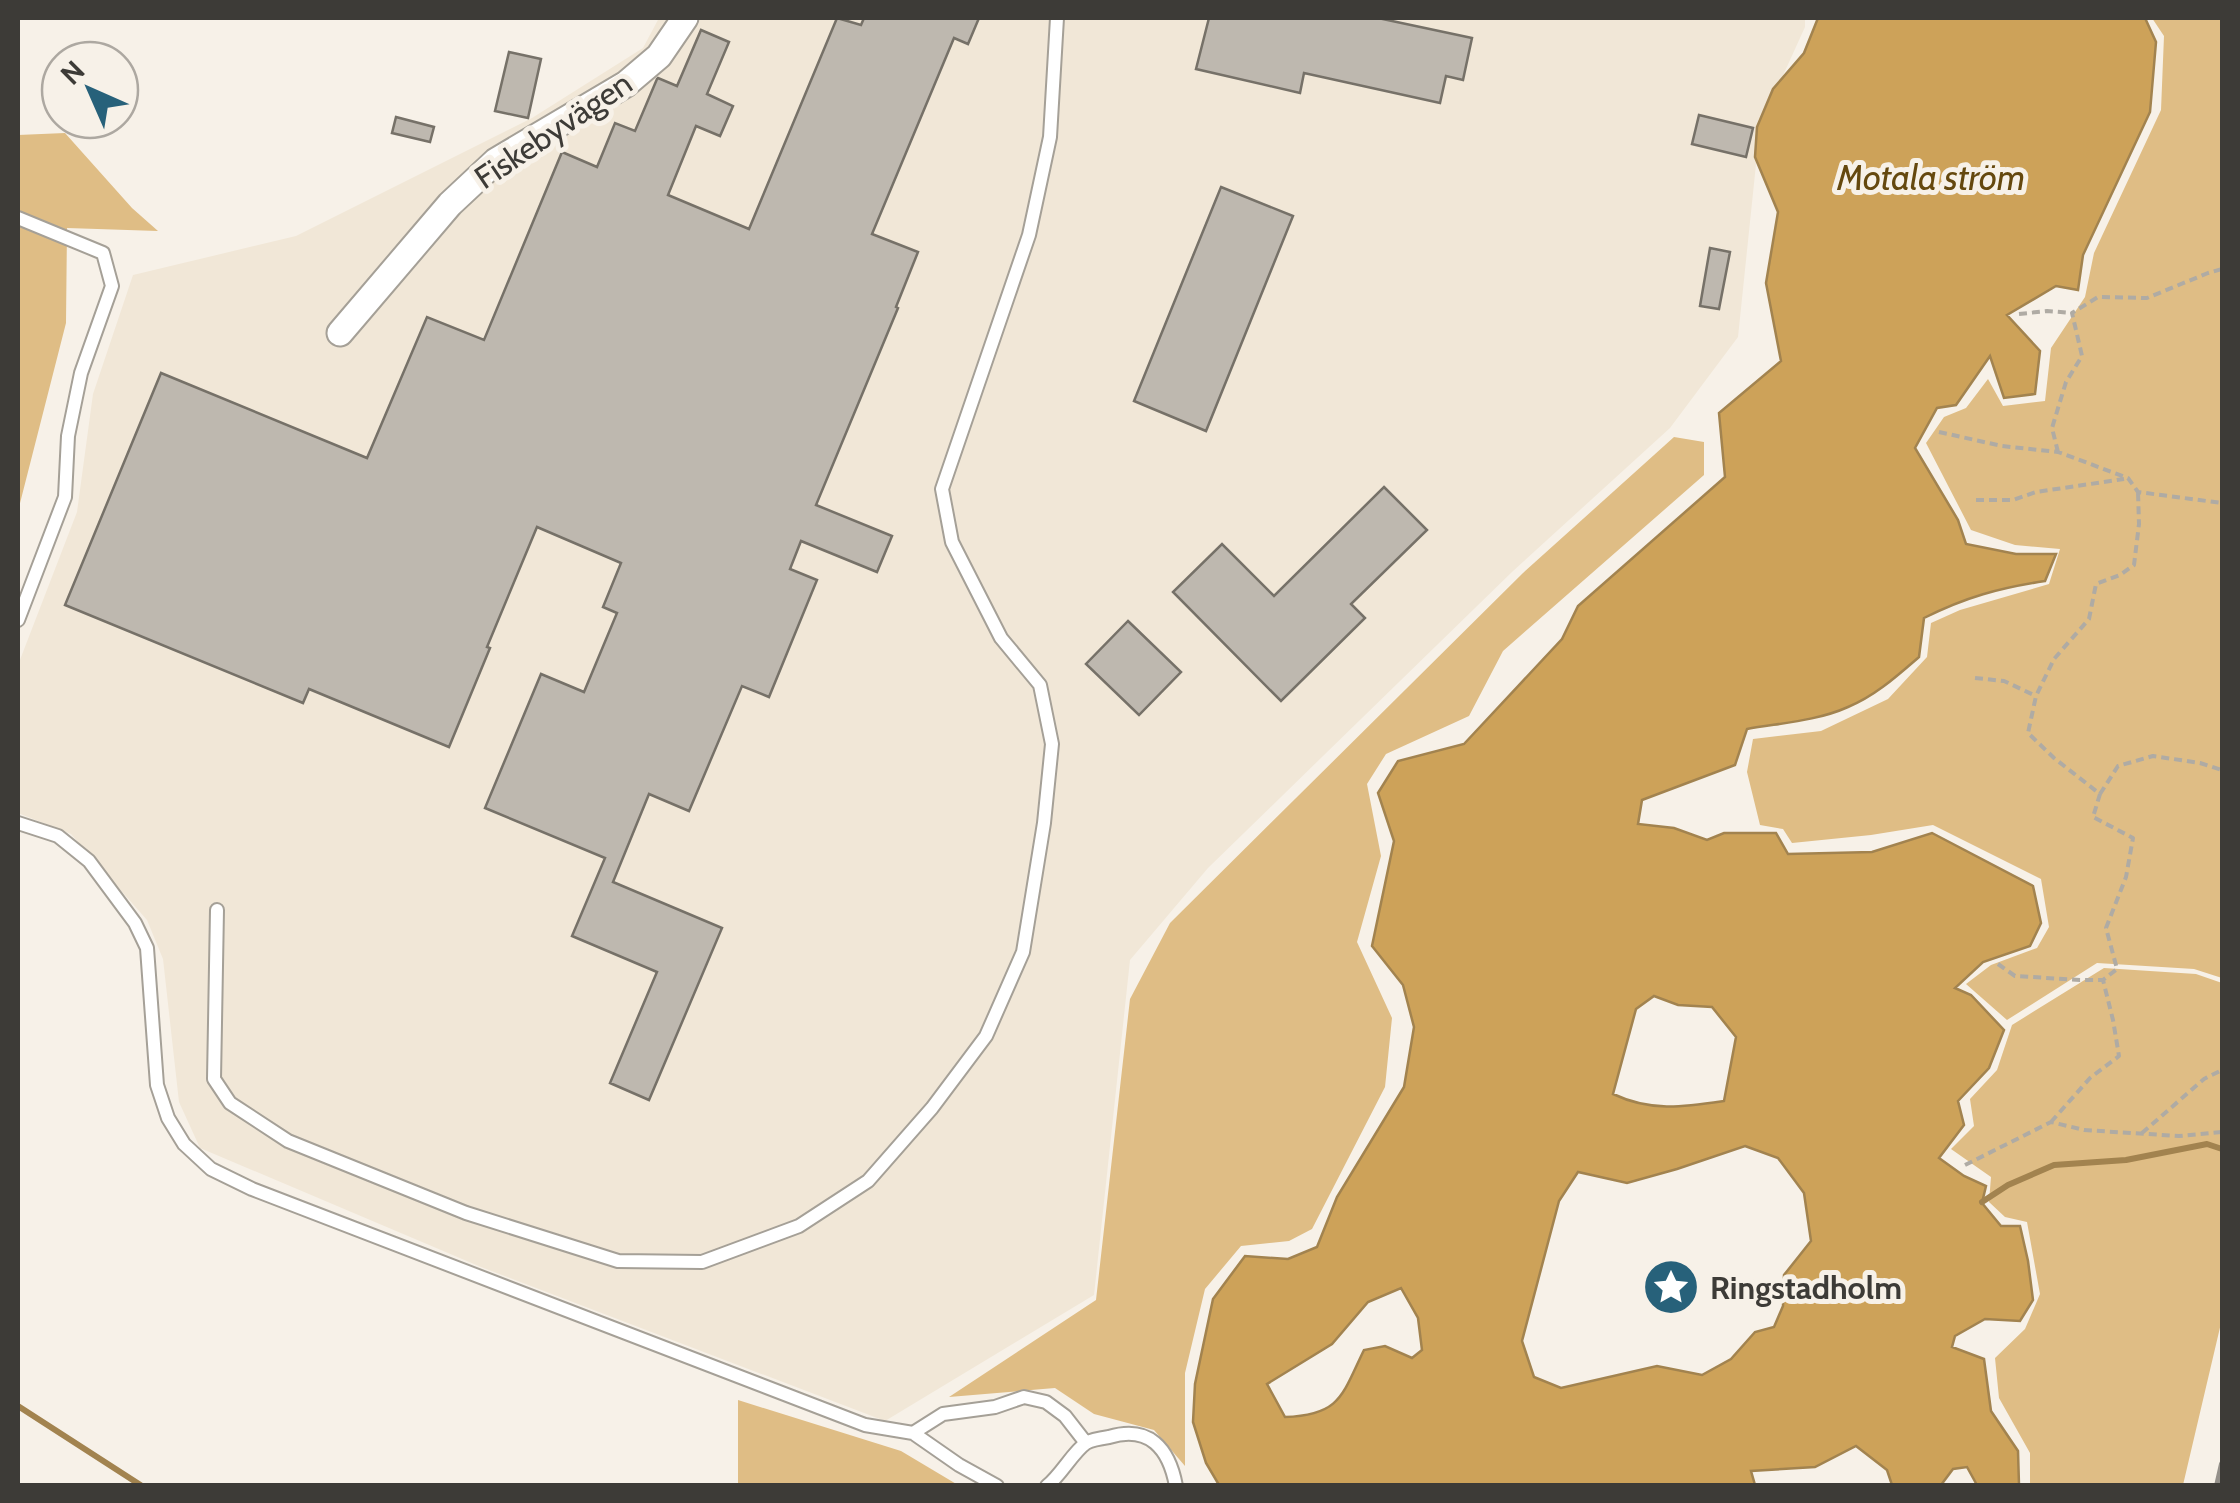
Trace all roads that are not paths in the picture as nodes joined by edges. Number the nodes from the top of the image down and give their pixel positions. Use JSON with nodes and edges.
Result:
{"nodes":[{"id":1,"x":686,"y":18,"type":"edge"},
{"id":2,"x":1056,"y":18,"type":"edge"},
{"id":3,"x":18,"y":218,"type":"edge"},
{"id":4,"x":340,"y":333,"type":"dead end"},
{"id":5,"x":18,"y":620,"type":"edge"},
{"id":6,"x":18,"y":822,"type":"edge"},
{"id":7,"x":217,"y":910,"type":"dead end"},
{"id":8,"x":913,"y":1433,"type":"junction"},
{"id":9,"x":1086,"y":1443,"type":"junction"},
{"id":10,"x":997,"y":1486,"type":"edge"},
{"id":11,"x":1048,"y":1486,"type":"edge"},
{"id":12,"x":1176,"y":1486,"type":"edge"}],
"edges":[{"from":1,"to":4,"type":"street","name":"Fiskebyvägen"},
{"from":2,"to":7,"type":"lane"},
{"from":3,"to":5,"type":"lane"},
{"from":6,"to":8,"type":"lane"},
{"from":8,"to":9,"type":"lane"},
{"from":8,"to":10,"type":"lane"},
{"from":9,"to":11,"type":"lane"},
{"from":9,"to":12,"type":"lane"}]}
